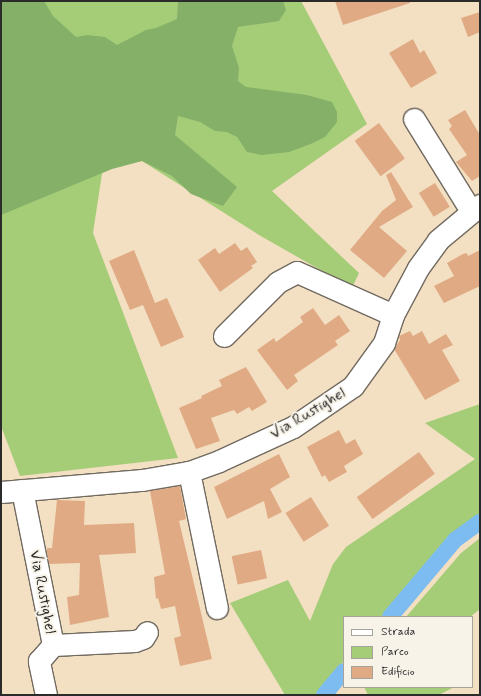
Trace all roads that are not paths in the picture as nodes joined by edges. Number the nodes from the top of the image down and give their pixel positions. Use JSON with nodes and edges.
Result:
{"nodes":[{"id":1,"x":414,"y":119,"type":"dead end"},
{"id":2,"x":476,"y":208,"type":"edge"},
{"id":3,"x":393,"y":315,"type":"junction"},
{"id":4,"x":224,"y":336,"type":"dead end"},
{"id":5,"x":189,"y":472,"type":"junction"},
{"id":6,"x":22,"y":490,"type":"junction"},
{"id":7,"x":1,"y":492,"type":"edge"},
{"id":8,"x":217,"y":608,"type":"dead end"},
{"id":9,"x":147,"y":632,"type":"dead end"},
{"id":10,"x":53,"y":645,"type":"junction"},
{"id":11,"x":46,"y":695,"type":"edge"}],
"edges":[{"from":1,"to":2,"type":"street"},
{"from":2,"to":3,"type":"street","name":"Via Rustighel"},
{"from":3,"to":4,"type":"street"},
{"from":3,"to":5,"type":"street","name":"Via Rustighel"},
{"from":5,"to":6,"type":"street","name":"Via Rustighel"},
{"from":5,"to":8,"type":"street"},
{"from":6,"to":7,"type":"street","name":"Via Rustighel"},
{"from":6,"to":10,"type":"street","name":"Via Rustighel"},
{"from":9,"to":10,"type":"street","name":"Via Rustighel"},
{"from":10,"to":11,"type":"street"}]}
